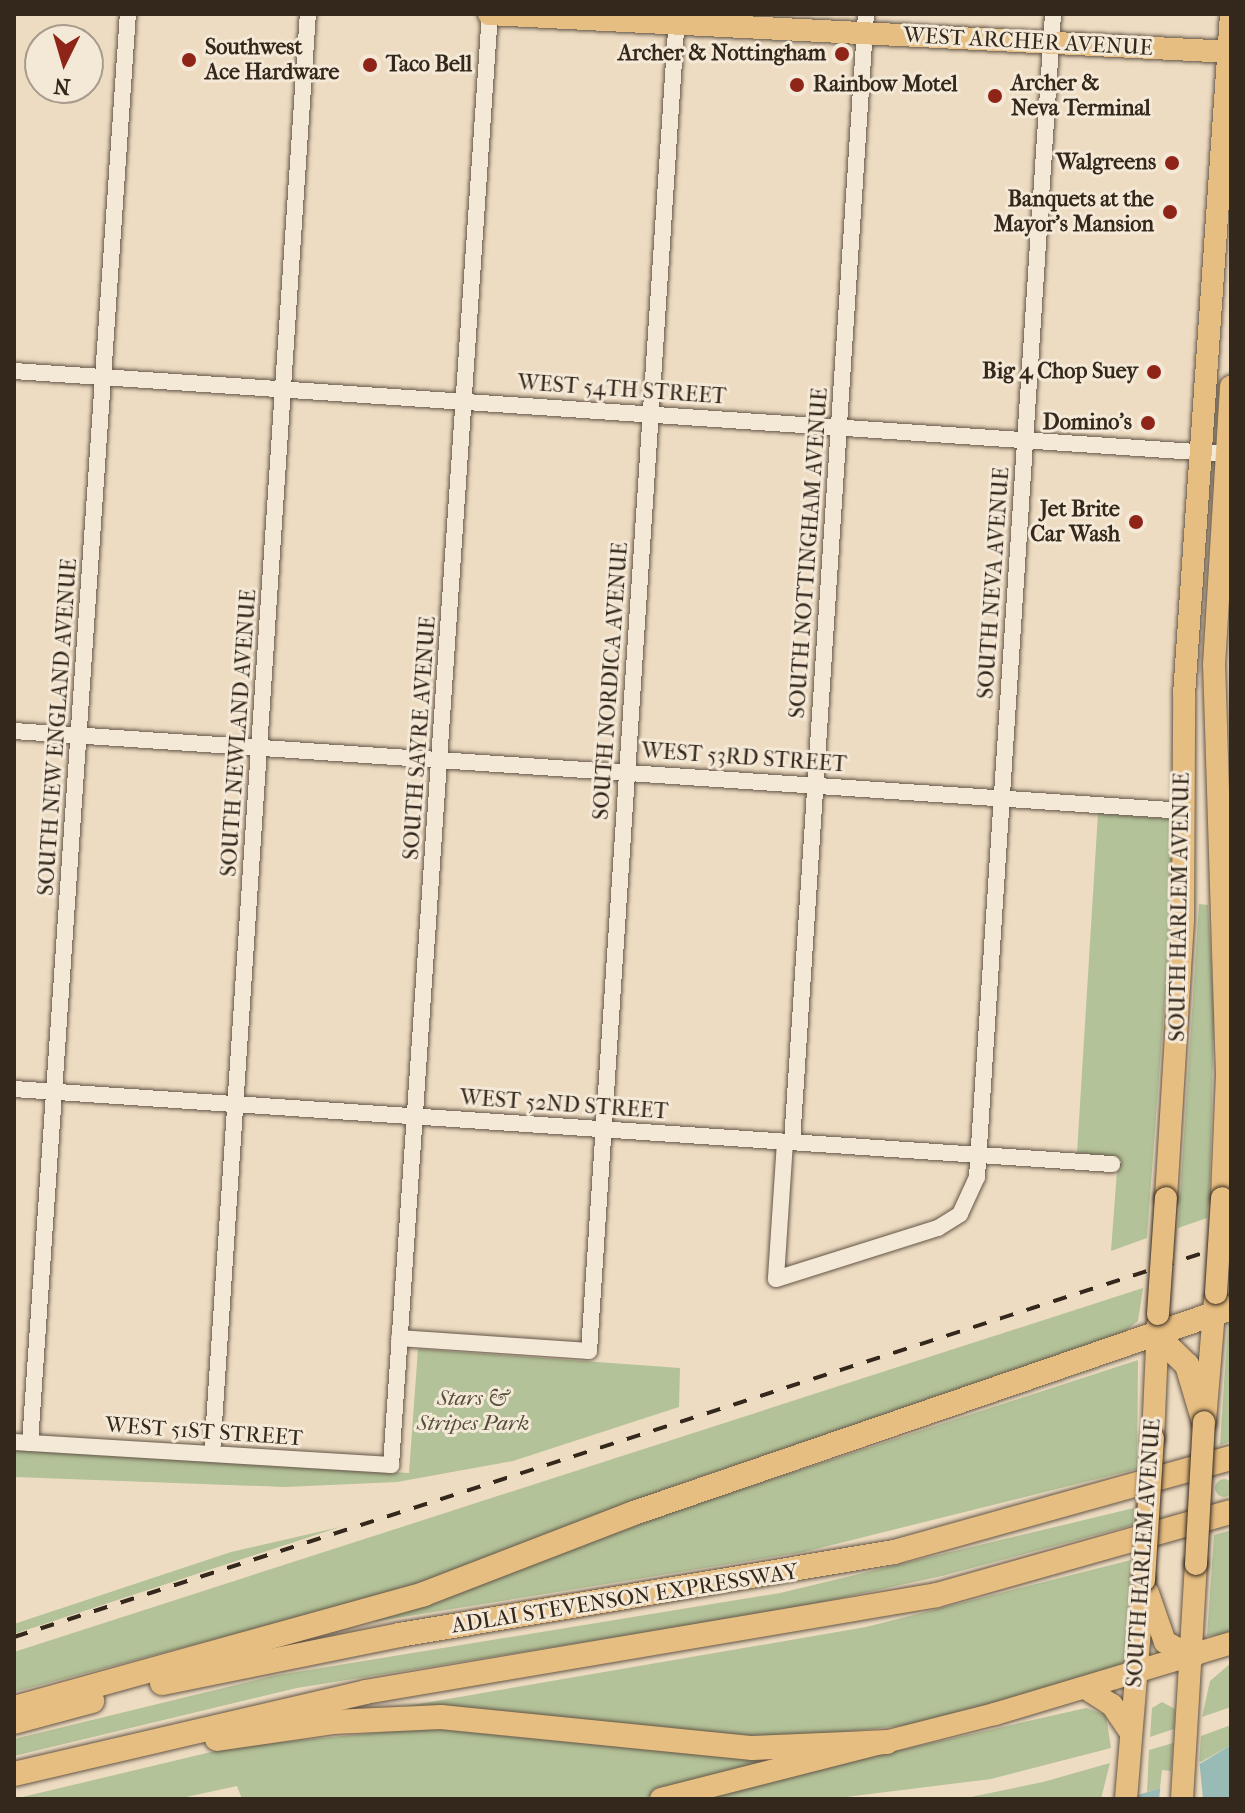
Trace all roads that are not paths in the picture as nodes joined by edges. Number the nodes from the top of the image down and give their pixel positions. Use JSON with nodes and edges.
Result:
{"nodes":[{"id":1,"x":128,"y":14,"type":"edge"},
{"id":2,"x":308,"y":14,"type":"edge"},
{"id":3,"x":490,"y":14,"type":"edge"},
{"id":4,"x":1053,"y":14,"type":"edge"},
{"id":5,"x":1231,"y":14,"type":"edge"},
{"id":6,"x":677,"y":19,"type":"edge"},
{"id":7,"x":865,"y":24,"type":"edge"},
{"id":8,"x":1051,"y":43,"type":"junction"},
{"id":9,"x":1230,"y":52,"type":"edge"},
{"id":10,"x":14,"y":371,"type":"edge"},
{"id":11,"x":104,"y":377,"type":"junction"},
{"id":12,"x":1231,"y":387,"type":"edge"},
{"id":13,"x":284,"y":390,"type":"junction"},
{"id":14,"x":464,"y":402,"type":"junction"},
{"id":15,"x":651,"y":414,"type":"junction"},
{"id":16,"x":839,"y":427,"type":"junction"},
{"id":17,"x":1026,"y":440,"type":"junction"},
{"id":18,"x":1202,"y":452,"type":"junction"},
{"id":19,"x":1226,"y":454,"type":"junction"},
{"id":20,"x":1198,"y":528,"type":"junction"},
{"id":21,"x":1226,"y":530,"type":"edge"},
{"id":22,"x":14,"y":731,"type":"edge"},
{"id":23,"x":80,"y":735,"type":"junction"},
{"id":24,"x":260,"y":746,"type":"junction"},
{"id":25,"x":441,"y":759,"type":"junction"},
{"id":26,"x":627,"y":773,"type":"junction"},
{"id":27,"x":815,"y":785,"type":"junction"},
{"id":28,"x":1002,"y":798,"type":"junction"},
{"id":29,"x":1184,"y":811,"type":"junction"},
{"id":30,"x":14,"y":1089,"type":"edge"},
{"id":31,"x":54,"y":1092,"type":"junction"},
{"id":32,"x":237,"y":1105,"type":"junction"},
{"id":33,"x":414,"y":1117,"type":"junction"},
{"id":34,"x":602,"y":1130,"type":"junction"},
{"id":35,"x":788,"y":1142,"type":"junction"},
{"id":36,"x":979,"y":1155,"type":"junction"},
{"id":37,"x":1112,"y":1164,"type":"dead end"},
{"id":38,"x":776,"y":1279,"type":"joint"},
{"id":39,"x":1222,"y":1295,"type":"edge"},
{"id":40,"x":1158,"y":1325,"type":"junction"},
{"id":41,"x":399,"y":1338,"type":"junction"},
{"id":42,"x":1204,"y":1422,"type":"junction"},
{"id":43,"x":22,"y":1442,"type":"edge"},
{"id":44,"x":212,"y":1454,"type":"junction"},
{"id":45,"x":1231,"y":1458,"type":"edge"},
{"id":46,"x":391,"y":1465,"type":"joint"},
{"id":47,"x":1231,"y":1512,"type":"edge"},
{"id":48,"x":1144,"y":1580,"type":"junction"},
{"id":49,"x":1231,"y":1643,"type":"edge"},
{"id":50,"x":1193,"y":1657,"type":"junction"},
{"id":51,"x":1135,"y":1675,"type":"junction"},
{"id":52,"x":1087,"y":1689,"type":"junction"},
{"id":53,"x":14,"y":1708,"type":"edge"},
{"id":54,"x":14,"y":1722,"type":"edge"},
{"id":55,"x":1131,"y":1733,"type":"junction"},
{"id":56,"x":887,"y":1742,"type":"junction"},
{"id":57,"x":14,"y":1774,"type":"edge"},
{"id":58,"x":661,"y":1799,"type":"edge"},
{"id":59,"x":1126,"y":1799,"type":"edge"},
{"id":60,"x":1182,"y":1799,"type":"edge"}],
"edges":[{"from":1,"to":11,"type":"street","name":"SOUTH NEW ENGLAND AVENUE"},
{"from":2,"to":13,"type":"street","name":"SOUTH NEWLAND AVENUE"},
{"from":3,"to":6,"type":"main road","name":"WEST ARCHER AVENUE"},
{"from":3,"to":14,"type":"street","name":"SOUTH SAYRE AVENUE"},
{"from":4,"to":8,"type":"street","name":"SOUTH NEVA AVENUE"},
{"from":5,"to":9,"type":"main road","name":"SOUTH HARLEM AVENUE"},
{"from":6,"to":7,"type":"main road","name":"WEST ARCHER AVENUE"},
{"from":6,"to":15,"type":"street","name":"SOUTH NORDICA AVENUE"},
{"from":7,"to":8,"type":"main road","name":"WEST ARCHER AVENUE"},
{"from":7,"to":16,"type":"street","name":"SOUTH NOTTINGHAM AVENUE"},
{"from":8,"to":9,"type":"main road","name":"WEST ARCHER AVENUE"},
{"from":8,"to":17,"type":"street","name":"SOUTH NEVA AVENUE"},
{"from":9,"to":18,"type":"main road","name":"SOUTH HARLEM AVENUE"},
{"from":10,"to":11,"type":"street","name":"WEST 54TH STREET"},
{"from":11,"to":13,"type":"street","name":"WEST 54TH STREET"},
{"from":11,"to":23,"type":"street","name":"SOUTH NEW ENGLAND AVENUE"},
{"from":12,"to":19,"type":"main road","name":"SOUTH HARLEM AVENUE"},
{"from":13,"to":14,"type":"street","name":"WEST 54TH STREET"},
{"from":13,"to":24,"type":"street","name":"SOUTH NEWLAND AVENUE"},
{"from":14,"to":15,"type":"street","name":"WEST 54TH STREET"},
{"from":14,"to":25,"type":"street","name":"SOUTH SAYRE AVENUE"},
{"from":15,"to":16,"type":"street","name":"WEST 54TH STREET"},
{"from":15,"to":26,"type":"street","name":"SOUTH NORDICA AVENUE"},
{"from":16,"to":17,"type":"street","name":"WEST 54TH STREET"},
{"from":16,"to":27,"type":"street","name":"SOUTH NOTTINGHAM AVENUE"},
{"from":17,"to":18,"type":"street","name":"WEST 54TH STREET"},
{"from":17,"to":28,"type":"street","name":"SOUTH NEVA AVENUE"},
{"from":18,"to":19,"type":"street","name":"WEST 54TH STREET"},
{"from":18,"to":20,"type":"main road","name":"SOUTH HARLEM AVENUE"},
{"from":19,"to":21,"type":"main road","name":"SOUTH HARLEM AVENUE"},
{"from":20,"to":21,"type":"street"},
{"from":20,"to":29,"type":"main road","name":"SOUTH HARLEM AVENUE"},
{"from":21,"to":39,"type":"main road","name":"SOUTH HARLEM AVENUE","bridge":true},
{"from":22,"to":23,"type":"street","name":"WEST 53RD STREET"},
{"from":23,"to":24,"type":"street","name":"WEST 53RD STREET"},
{"from":23,"to":31,"type":"street","name":"SOUTH NEW ENGLAND AVENUE"},
{"from":24,"to":25,"type":"street","name":"WEST 53RD STREET"},
{"from":24,"to":32,"type":"street","name":"SOUTH NEWLAND AVENUE"},
{"from":25,"to":26,"type":"street","name":"WEST 53RD STREET"},
{"from":25,"to":33,"type":"street","name":"SOUTH SAYRE AVENUE"},
{"from":26,"to":27,"type":"street","name":"WEST 53RD STREET"},
{"from":26,"to":34,"type":"street","name":"SOUTH NORDICA AVENUE"},
{"from":27,"to":28,"type":"street","name":"WEST 53RD STREET"},
{"from":27,"to":35,"type":"street","name":"SOUTH NOTTINGHAM AVENUE"},
{"from":28,"to":29,"type":"street","name":"WEST 53RD STREET"},
{"from":28,"to":36,"type":"street","name":"SOUTH NEVA AVENUE"},
{"from":29,"to":40,"type":"main road","name":"SOUTH HARLEM AVENUE","bridge":true},
{"from":30,"to":31,"type":"street","name":"WEST 52ND STREET"},
{"from":31,"to":32,"type":"street","name":"WEST 52ND STREET"},
{"from":31,"to":43,"type":"street","name":"SOUTH NEW ENGLAND AVENUE"},
{"from":32,"to":33,"type":"street","name":"WEST 52ND STREET"},
{"from":32,"to":44,"type":"street","name":"SOUTH NEWLAND AVENUE"},
{"from":33,"to":34,"type":"street","name":"WEST 52ND STREET"},
{"from":33,"to":41,"type":"street","name":"SOUTH SAYRE AVENUE"},
{"from":34,"to":35,"type":"street","name":"WEST 52ND STREET"},
{"from":34,"to":41,"type":"street","name":"SOUTH NORDICA AVENUE"},
{"from":35,"to":36,"type":"street","name":"WEST 52ND STREET"},
{"from":35,"to":38,"type":"street","name":"SOUTH NOTTINGHAM AVENUE"},
{"from":36,"to":37,"type":"street","name":"WEST 52ND STREET"},
{"from":36,"to":38,"type":"street","name":"SOUTH NEVA AVENUE"},
{"from":39,"to":40,"type":"highway"},
{"from":39,"to":42,"type":"main road","name":"SOUTH HARLEM AVENUE"},
{"from":40,"to":42,"type":"highway"},
{"from":40,"to":48,"type":"main road","name":"SOUTH HARLEM AVENUE","bridge":true},
{"from":40,"to":53,"type":"highway"},
{"from":41,"to":46,"type":"street","name":"SOUTH SAYRE AVENUE"},
{"from":42,"to":50,"type":"main road","name":"SOUTH HARLEM AVENUE","bridge":true},
{"from":43,"to":44,"type":"street","name":"WEST 51ST STREET"},
{"from":44,"to":46,"type":"street","name":"WEST 51ST STREET"},
{"from":45,"to":54,"type":"highway","name":"ADLAI STEVENSON EXPRESSWAY"},
{"from":47,"to":57,"type":"highway"},
{"from":48,"to":50,"type":"main road"},
{"from":48,"to":51,"type":"main road","name":"SOUTH HARLEM AVENUE"},
{"from":49,"to":50,"type":"main road"},
{"from":50,"to":51,"type":"main road"},
{"from":50,"to":60,"type":"main road","name":"SOUTH HARLEM AVENUE"},
{"from":51,"to":52,"type":"main road"},
{"from":51,"to":55,"type":"main road","name":"SOUTH HARLEM AVENUE"},
{"from":52,"to":55,"type":"main road"},
{"from":52,"to":56,"type":"main road"},
{"from":55,"to":59,"type":"main road","name":"SOUTH HARLEM AVENUE"},
{"from":56,"to":57,"type":"highway"},
{"from":56,"to":58,"type":"main road"}]}
